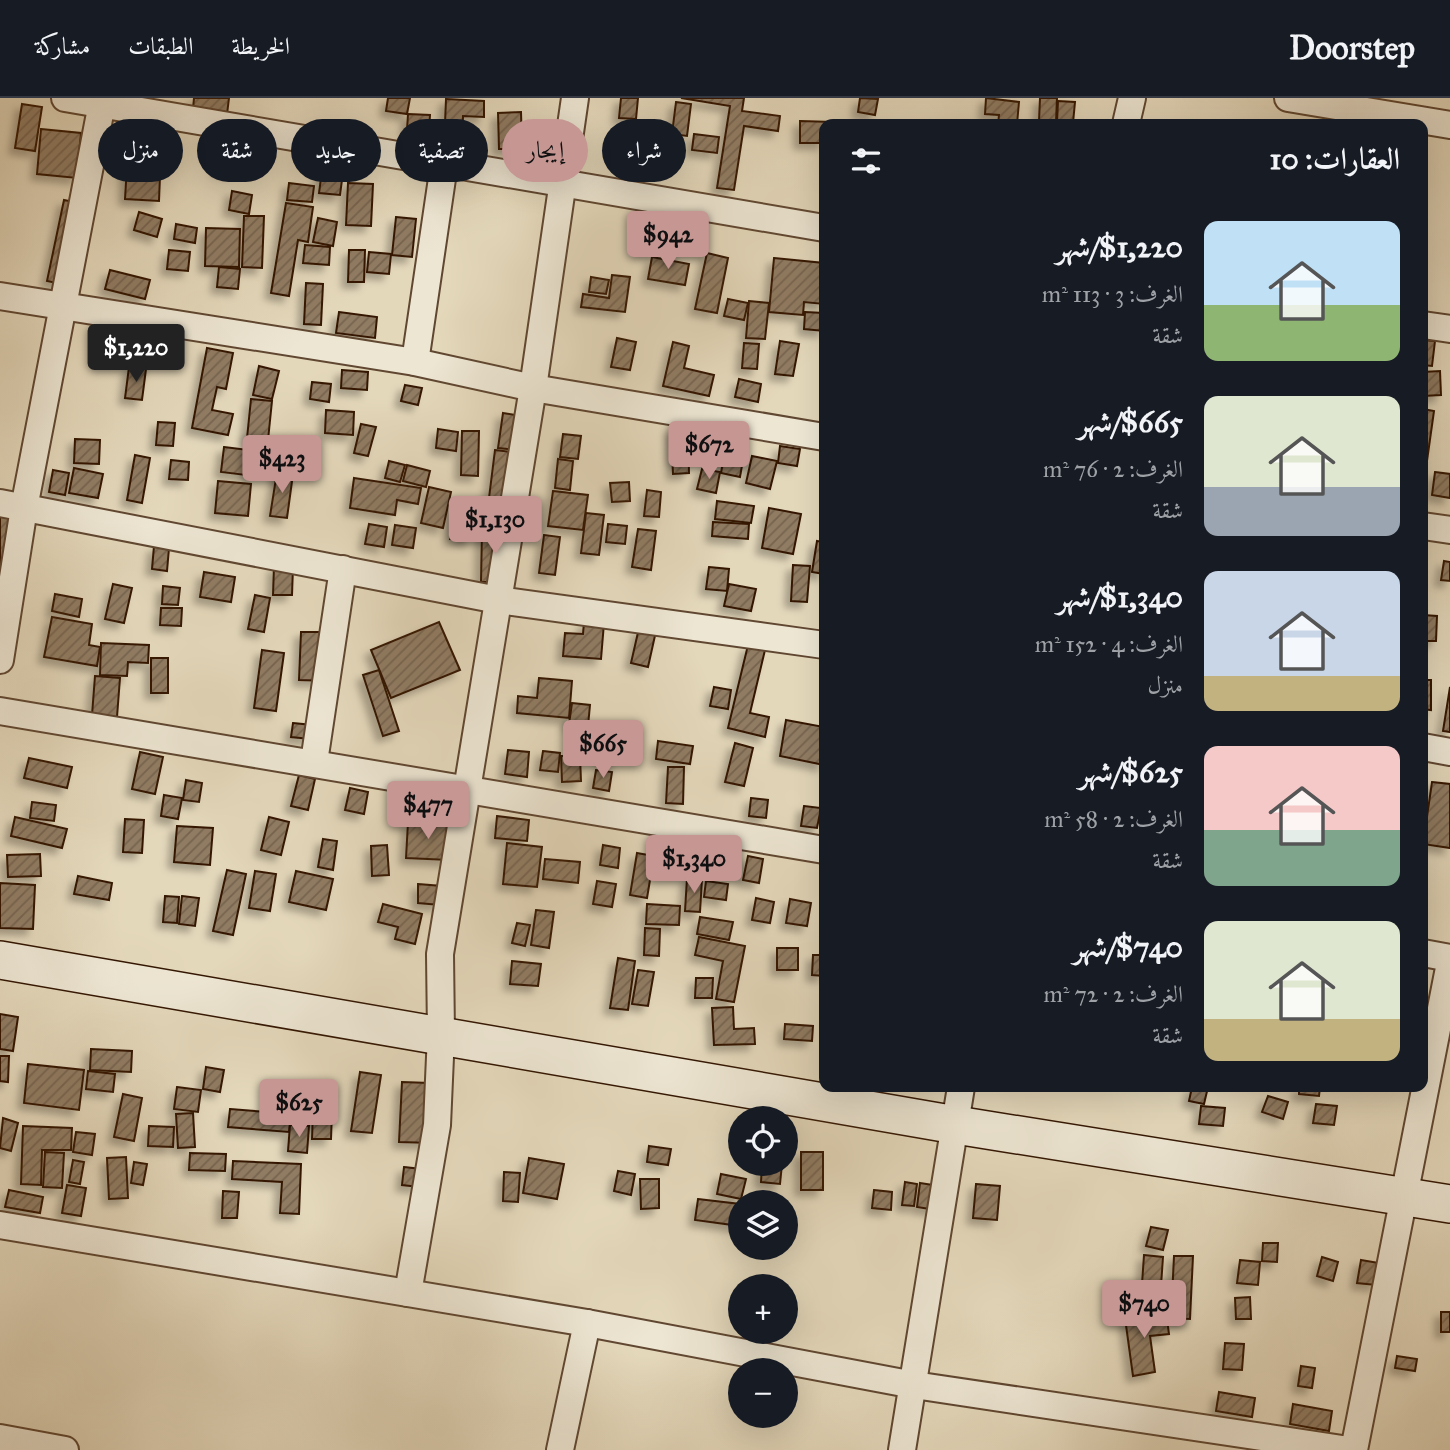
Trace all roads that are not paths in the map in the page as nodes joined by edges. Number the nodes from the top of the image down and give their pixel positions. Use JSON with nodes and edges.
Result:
{"nodes":[{"id":1,"x":65,"y":98,"type":"edge"},
{"id":2,"x":575,"y":98,"type":"edge"},
{"id":3,"x":1132,"y":98,"type":"edge"},
{"id":4,"x":1288,"y":98,"type":"edge"},
{"id":5,"x":102,"y":102,"type":"edge"},
{"id":6,"x":1127,"y":119,"type":"edge"},
{"id":7,"x":1414,"y":119,"type":"edge"},
{"id":8,"x":1428,"y":121,"type":"edge"},
{"id":9,"x":1450,"y":125,"type":"edge"},
{"id":10,"x":395,"y":156,"type":"edge"},
{"id":11,"x":488,"y":172,"type":"edge"},
{"id":12,"x":441,"y":182,"type":"edge"},
{"id":13,"x":561,"y":183,"type":"junction"},
{"id":14,"x":819,"y":227,"type":"edge"},
{"id":15,"x":0,"y":296,"type":"edge"},
{"id":16,"x":63,"y":308,"type":"junction"},
{"id":17,"x":1428,"y":326,"type":"edge"},
{"id":18,"x":1450,"y":329,"type":"edge"},
{"id":19,"x":415,"y":362,"type":"junction"},
{"id":20,"x":533,"y":388,"type":"junction"},
{"id":21,"x":819,"y":436,"type":"edge"},
{"id":22,"x":12,"y":505,"type":"edge"},
{"id":23,"x":1428,"y":527,"type":"edge"},
{"id":24,"x":1450,"y":530,"type":"edge"},
{"id":25,"x":342,"y":569,"type":"junction"},
{"id":26,"x":498,"y":600,"type":"junction"},
{"id":27,"x":819,"y":644,"type":"edge"},
{"id":28,"x":0,"y":660,"type":"edge"},
{"id":29,"x":0,"y":712,"type":"edge"},
{"id":30,"x":1428,"y":748,"type":"edge"},
{"id":31,"x":1450,"y":752,"type":"edge"},
{"id":32,"x":314,"y":762,"type":"junction"},
{"id":33,"x":465,"y":789,"type":"junction"},
{"id":34,"x":819,"y":849,"type":"edge"},
{"id":35,"x":1428,"y":954,"type":"edge"},
{"id":36,"x":0,"y":960,"type":"edge"},
{"id":37,"x":1450,"y":960,"type":"edge"},
{"id":38,"x":441,"y":1034,"type":"junction"},
{"id":39,"x":1428,"y":1076,"type":"edge"},
{"id":40,"x":960,"y":1092,"type":"edge"},
{"id":41,"x":1425,"y":1092,"type":"edge"},
{"id":42,"x":956,"y":1125,"type":"junction"},
{"id":43,"x":1405,"y":1197,"type":"junction"},
{"id":44,"x":1450,"y":1204,"type":"edge"},
{"id":45,"x":0,"y":1225,"type":"edge"},
{"id":46,"x":408,"y":1293,"type":"junction"},
{"id":47,"x":587,"y":1323,"type":"junction"},
{"id":48,"x":914,"y":1385,"type":"junction"},
{"id":49,"x":0,"y":1438,"type":"edge"},
{"id":50,"x":65,"y":1450,"type":"edge"},
{"id":51,"x":560,"y":1450,"type":"edge"},
{"id":52,"x":902,"y":1450,"type":"edge"},
{"id":53,"x":1349,"y":1450,"type":"edge"},
{"id":54,"x":1354,"y":1450,"type":"edge"}],
"edges":[{"from":1,"to":5,"type":"street"},
{"from":2,"to":13,"type":"street"},
{"from":3,"to":6,"type":"street"},
{"from":4,"to":7,"type":"street"},
{"from":5,"to":10,"type":"street"},
{"from":5,"to":16,"type":"street"},
{"from":8,"to":9,"type":"street"},
{"from":11,"to":13,"type":"street"},
{"from":12,"to":19,"type":"street"},
{"from":13,"to":14,"type":"street"},
{"from":13,"to":20,"type":"street"},
{"from":15,"to":16,"type":"street"},
{"from":16,"to":19,"type":"street"},
{"from":16,"to":22,"type":"street"},
{"from":17,"to":18,"type":"street"},
{"from":19,"to":20,"type":"street"},
{"from":20,"to":21,"type":"street"},
{"from":20,"to":26,"type":"street"},
{"from":22,"to":25,"type":"street"},
{"from":22,"to":28,"type":"street"},
{"from":23,"to":24,"type":"street"},
{"from":25,"to":26,"type":"street"},
{"from":25,"to":32,"type":"street"},
{"from":26,"to":27,"type":"street"},
{"from":26,"to":33,"type":"street"},
{"from":29,"to":32,"type":"street"},
{"from":30,"to":31,"type":"street"},
{"from":32,"to":33,"type":"street"},
{"from":33,"to":34,"type":"street"},
{"from":33,"to":38,"type":"street"},
{"from":35,"to":37,"type":"street"},
{"from":36,"to":38,"type":"street"},
{"from":37,"to":39,"type":"street"},
{"from":38,"to":42,"type":"street"},
{"from":38,"to":46,"type":"street"},
{"from":40,"to":42,"type":"street"},
{"from":41,"to":43,"type":"street"},
{"from":42,"to":43,"type":"street"},
{"from":42,"to":48,"type":"street"},
{"from":43,"to":44,"type":"street"},
{"from":43,"to":54,"type":"street"},
{"from":45,"to":46,"type":"street"},
{"from":46,"to":47,"type":"street"},
{"from":47,"to":48,"type":"street"},
{"from":47,"to":51,"type":"street"},
{"from":48,"to":52,"type":"street"},
{"from":48,"to":53,"type":"street"},
{"from":49,"to":50,"type":"street"}]}
